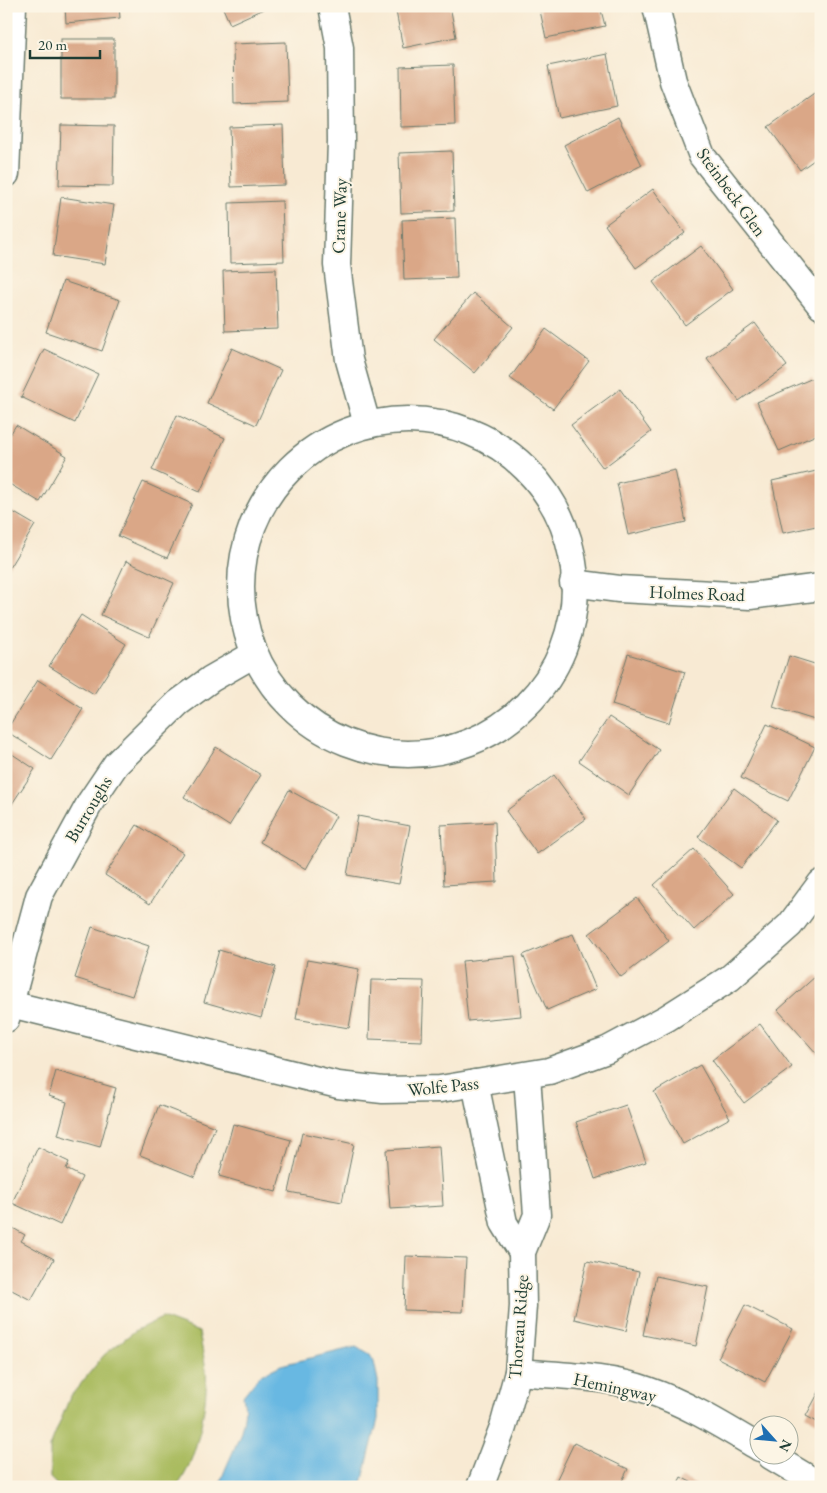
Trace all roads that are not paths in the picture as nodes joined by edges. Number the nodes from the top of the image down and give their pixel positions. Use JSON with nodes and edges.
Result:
{"nodes":[{"id":1,"x":13,"y":6,"type":"edge"},
{"id":2,"x":332,"y":6,"type":"edge"},
{"id":3,"x":656,"y":6,"type":"edge"},
{"id":4,"x":6,"y":174,"type":"edge"},
{"id":5,"x":821,"y":306,"type":"edge"},
{"id":6,"x":367,"y":424,"type":"junction"},
{"id":7,"x":573,"y":583,"type":"junction"},
{"id":8,"x":821,"y":587,"type":"edge"},
{"id":9,"x":251,"y":656,"type":"junction"},
{"id":10,"x":821,"y":883,"type":"edge"},
{"id":11,"x":7,"y":1009,"type":"edge"},
{"id":12,"x":527,"y":1076,"type":"junction"},
{"id":13,"x":475,"y":1083,"type":"junction"},
{"id":14,"x":522,"y":1252,"type":"junction"},
{"id":15,"x":518,"y":1372,"type":"junction"},
{"id":16,"x":750,"y":1442,"type":"edge"},
{"id":17,"x":788,"y":1466,"type":"edge"},
{"id":18,"x":821,"y":1486,"type":"edge"},
{"id":19,"x":480,"y":1487,"type":"edge"}],
"edges":[{"from":1,"to":4,"type":"street"},
{"from":2,"to":6,"type":"street","name":"Crane Way"},
{"from":3,"to":5,"type":"street","name":"Steinbeck Glen"},
{"from":6,"to":7,"type":"street"},
{"from":6,"to":9,"type":"street"},
{"from":7,"to":8,"type":"street","name":"Holmes Road"},
{"from":7,"to":9,"type":"street"},
{"from":9,"to":11,"type":"street","name":"Burroughs"},
{"from":10,"to":12,"type":"street","name":"Wolfe Pass"},
{"from":11,"to":13,"type":"street","name":"Wolfe Pass"},
{"from":12,"to":13,"type":"street","name":"Wolfe Pass"},
{"from":12,"to":14,"type":"street","name":"Thoreau Ridge"},
{"from":13,"to":14,"type":"street","name":"Thoreau Ridge"},
{"from":14,"to":15,"type":"street","name":"Thoreau Ridge"},
{"from":15,"to":16,"type":"street","name":"Hemingway"},
{"from":15,"to":19,"type":"street","name":"Thoreau Ridge"},
{"from":17,"to":18,"type":"street"}]}
